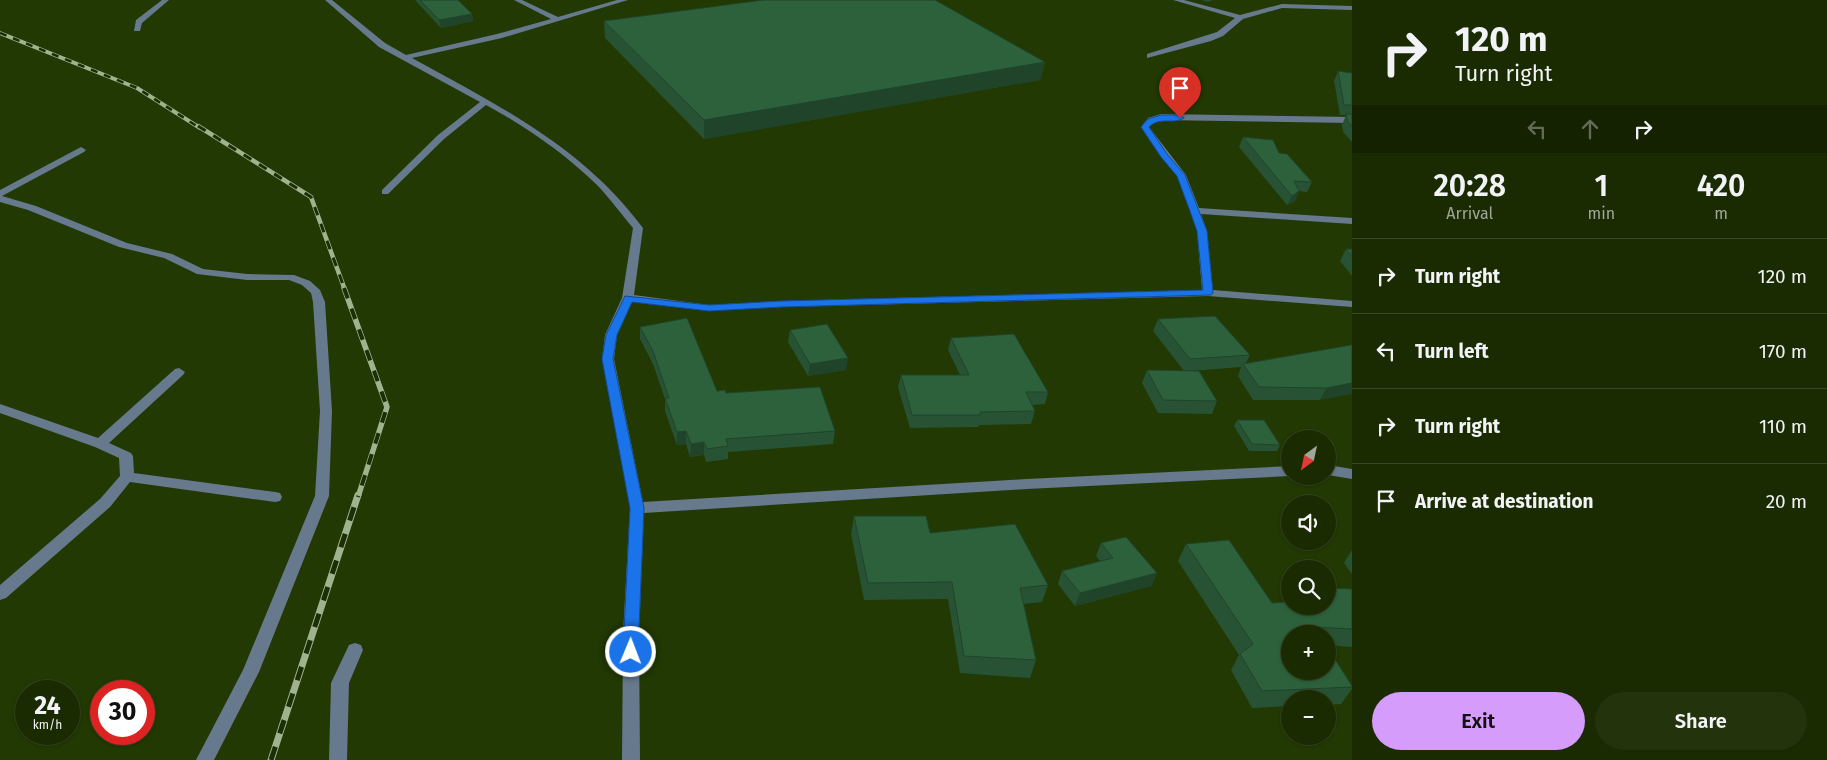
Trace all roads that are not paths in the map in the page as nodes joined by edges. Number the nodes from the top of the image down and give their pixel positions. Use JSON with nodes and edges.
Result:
{"nodes":[{"id":1,"x":166,"y":0,"type":"edge"},
{"id":2,"x":328,"y":0,"type":"edge"},
{"id":3,"x":517,"y":0,"type":"edge"},
{"id":4,"x":625,"y":0,"type":"edge"},
{"id":5,"x":1176,"y":0,"type":"edge"},
{"id":6,"x":1352,"y":8,"type":"edge"},
{"id":7,"x":1240,"y":17,"type":"junction"},
{"id":8,"x":557,"y":19,"type":"junction"},
{"id":9,"x":137,"y":29,"type":"dead end"},
{"id":10,"x":1150,"y":56,"type":"dead end"},
{"id":11,"x":403,"y":58,"type":"junction"},
{"id":12,"x":485,"y":102,"type":"junction"},
{"id":13,"x":1352,"y":120,"type":"edge"},
{"id":14,"x":80,"y":150,"type":"dead end"},
{"id":15,"x":385,"y":192,"type":"dead end"},
{"id":16,"x":0,"y":194,"type":"edge"},
{"id":17,"x":0,"y":199,"type":"edge"},
{"id":18,"x":1195,"y":211,"type":"junction"},
{"id":19,"x":1352,"y":221,"type":"edge"},
{"id":20,"x":1208,"y":293,"type":"junction"},
{"id":21,"x":628,"y":298,"type":"junction"},
{"id":22,"x":1352,"y":304,"type":"edge"},
{"id":23,"x":179,"y":372,"type":"dead end"},
{"id":24,"x":0,"y":408,"type":"edge"},
{"id":25,"x":100,"y":444,"type":"junction"},
{"id":26,"x":1281,"y":471,"type":"edge"},
{"id":27,"x":1336,"y":471,"type":"edge"},
{"id":28,"x":1352,"y":474,"type":"edge"},
{"id":29,"x":127,"y":477,"type":"junction"},
{"id":30,"x":275,"y":497,"type":"dead end"},
{"id":31,"x":637,"y":508,"type":"junction"},
{"id":32,"x":0,"y":594,"type":"edge"},
{"id":33,"x":355,"y":650,"type":"dead end"},
{"id":34,"x":205,"y":760,"type":"edge"},
{"id":35,"x":338,"y":760,"type":"edge"},
{"id":36,"x":631,"y":760,"type":"edge"}],
"edges":[{"from":1,"to":9,"type":"street"},
{"from":2,"to":11,"type":"street"},
{"from":3,"to":8,"type":"street"},
{"from":4,"to":8,"type":"street"},
{"from":5,"to":7,"type":"street"},
{"from":6,"to":7,"type":"street"},
{"from":7,"to":10,"type":"street"},
{"from":8,"to":11,"type":"street"},
{"from":11,"to":12,"type":"street"},
{"from":12,"to":15,"type":"street"},
{"from":12,"to":21,"type":"street"},
{"from":13,"to":18,"type":"street"},
{"from":14,"to":16,"type":"street"},
{"from":17,"to":34,"type":"street"},
{"from":18,"to":19,"type":"street"},
{"from":18,"to":20,"type":"street"},
{"from":20,"to":21,"type":"street"},
{"from":20,"to":22,"type":"street"},
{"from":21,"to":31,"type":"street"},
{"from":23,"to":25,"type":"street"},
{"from":24,"to":25,"type":"street"},
{"from":25,"to":29,"type":"street"},
{"from":26,"to":31,"type":"street"},
{"from":27,"to":28,"type":"street"},
{"from":29,"to":30,"type":"street"},
{"from":29,"to":32,"type":"street"},
{"from":31,"to":36,"type":"street"},
{"from":33,"to":35,"type":"street"}]}
